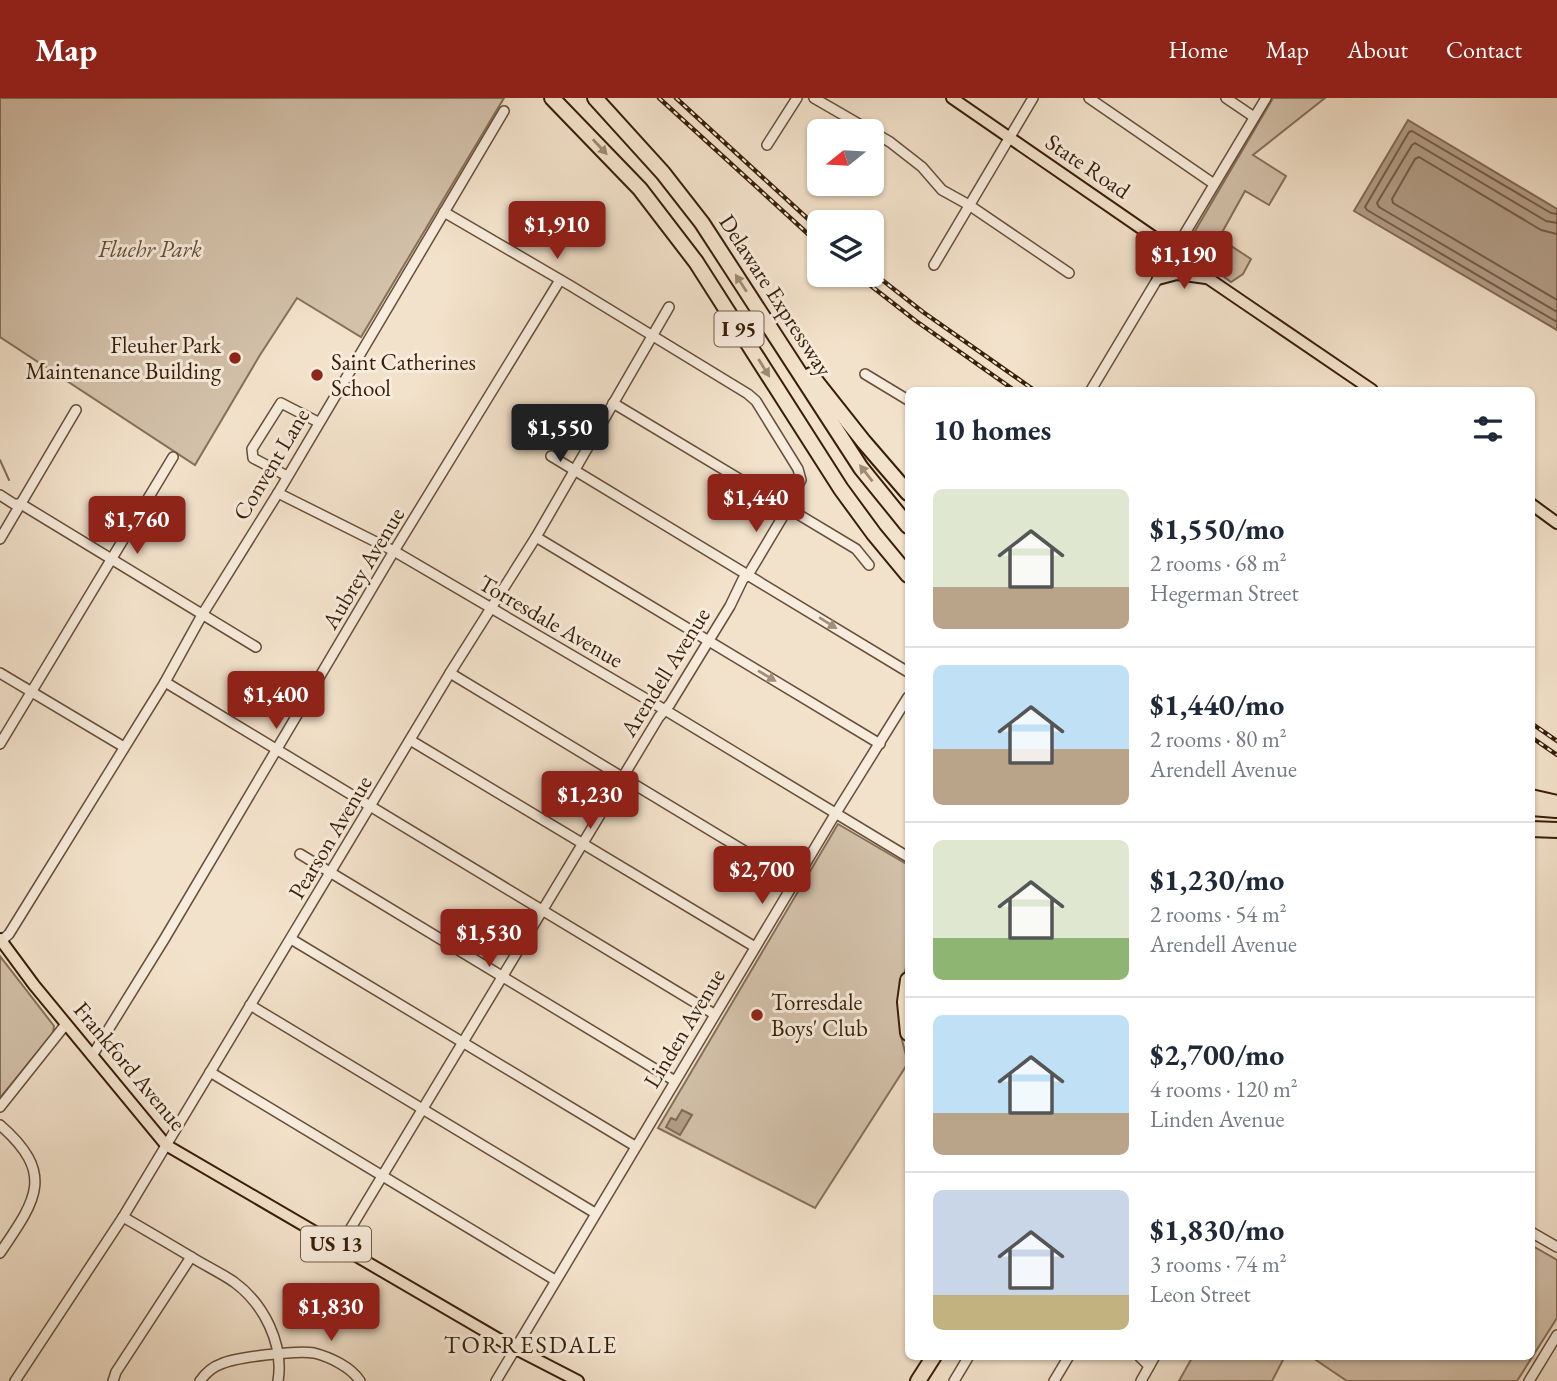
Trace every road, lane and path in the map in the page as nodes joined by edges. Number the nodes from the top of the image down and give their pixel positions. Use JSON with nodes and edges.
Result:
{"nodes":[{"id":1,"x":552,"y":98,"type":"edge"},
{"id":2,"x":595,"y":98,"type":"edge"},
{"id":3,"x":797,"y":98,"type":"edge"},
{"id":4,"x":814,"y":98,"type":"edge"},
{"id":5,"x":952,"y":98,"type":"edge"},
{"id":6,"x":1032,"y":98,"type":"edge"},
{"id":7,"x":1089,"y":98,"type":"edge"},
{"id":8,"x":1226,"y":98,"type":"edge"},
{"id":9,"x":1266,"y":98,"type":"edge"},
{"id":10,"x":504,"y":111,"type":"dead end"},
{"id":11,"x":1254,"y":117,"type":"junction"},
{"id":12,"x":1008,"y":136,"type":"junction"},
{"id":13,"x":768,"y":145,"type":"dead end"},
{"id":14,"x":1214,"y":184,"type":"junction"},
{"id":15,"x":969,"y":205,"type":"junction"},
{"id":16,"x":444,"y":212,"type":"junction"},
{"id":17,"x":1174,"y":251,"type":"junction"},
{"id":18,"x":934,"y":265,"type":"dead end"},
{"id":19,"x":1069,"y":273,"type":"dead end"},
{"id":20,"x":1207,"y":278,"type":"junction"},
{"id":21,"x":1158,"y":279,"type":"junction"},
{"id":22,"x":560,"y":280,"type":"junction"},
{"id":23,"x":669,"y":307,"type":"dead end"},
{"id":24,"x":757,"y":307,"type":"junction"},
{"id":25,"x":654,"y":336,"type":"junction"},
{"id":26,"x":865,"y":374,"type":"dead end"},
{"id":27,"x":1093,"y":387,"type":"edge"},
{"id":28,"x":1368,"y":387,"type":"edge"},
{"id":29,"x":905,"y":398,"type":"edge"},
{"id":30,"x":614,"y":403,"type":"junction"},
{"id":31,"x":76,"y":410,"type":"dead end"},
{"id":32,"x":318,"y":422,"type":"junction"},
{"id":33,"x":551,"y":456,"type":"dead end"},
{"id":34,"x":173,"y":457,"type":"dead end"},
{"id":35,"x":574,"y":470,"type":"junction"},
{"id":36,"x":287,"y":476,"type":"junction"},
{"id":37,"x":905,"y":490,"type":"edge"},
{"id":38,"x":278,"y":493,"type":"junction"},
{"id":39,"x":0,"y":495,"type":"edge"},
{"id":40,"x":21,"y":504,"type":"junction"},
{"id":41,"x":1535,"y":507,"type":"edge"},
{"id":42,"x":788,"y":508,"type":"junction"},
{"id":43,"x":905,"y":522,"type":"edge"},
{"id":44,"x":1557,"y":523,"type":"edge"},
{"id":45,"x":537,"y":537,"type":"junction"},
{"id":46,"x":0,"y":540,"type":"edge"},
{"id":47,"x":394,"y":551,"type":"junction"},
{"id":48,"x":112,"y":558,"type":"junction"},
{"id":49,"x":869,"y":565,"type":"dead end"},
{"id":50,"x":905,"y":571,"type":"edge"},
{"id":51,"x":748,"y":575,"type":"junction"},
{"id":52,"x":491,"y":608,"type":"junction"},
{"id":53,"x":202,"y":615,"type":"junction"},
{"id":54,"x":708,"y":641,"type":"junction"},
{"id":55,"x":256,"y":647,"type":"dead end"},
{"id":56,"x":905,"y":670,"type":"edge"},
{"id":57,"x":0,"y":673,"type":"edge"},
{"id":58,"x":450,"y":673,"type":"junction"},
{"id":59,"x":165,"y":682,"type":"junction"},
{"id":60,"x":31,"y":692,"type":"junction"},
{"id":61,"x":905,"y":702,"type":"edge"},
{"id":62,"x":665,"y":710,"type":"junction"},
{"id":63,"x":410,"y":740,"type":"junction"},
{"id":64,"x":0,"y":744,"type":"edge"},
{"id":65,"x":880,"y":744,"type":"junction"},
{"id":66,"x":124,"y":747,"type":"junction"},
{"id":67,"x":278,"y":750,"type":"junction"},
{"id":68,"x":622,"y":777,"type":"junction"},
{"id":69,"x":1535,"y":798,"type":"edge"},
{"id":70,"x":1557,"y":803,"type":"edge"},
{"id":71,"x":371,"y":806,"type":"junction"},
{"id":72,"x":1535,"y":808,"type":"edge"},
{"id":73,"x":1557,"y":810,"type":"edge"},
{"id":74,"x":836,"y":813,"type":"junction"},
{"id":75,"x":1535,"y":829,"type":"edge"},
{"id":76,"x":1557,"y":830,"type":"edge"},
{"id":77,"x":1557,"y":835,"type":"edge"},
{"id":78,"x":1535,"y":836,"type":"edge"},
{"id":79,"x":583,"y":844,"type":"junction"},
{"id":80,"x":300,"y":854,"type":"dead end"},
{"id":81,"x":905,"y":855,"type":"edge"},
{"id":82,"x":331,"y":872,"type":"junction"},
{"id":83,"x":794,"y":881,"type":"junction"},
{"id":84,"x":543,"y":910,"type":"junction"},
{"id":85,"x":291,"y":939,"type":"junction"},
{"id":86,"x":1,"y":940,"type":"edge"},
{"id":87,"x":755,"y":947,"type":"junction"},
{"id":88,"x":503,"y":976,"type":"junction"},
{"id":89,"x":250,"y":1005,"type":"junction"},
{"id":90,"x":715,"y":1014,"type":"junction"},
{"id":91,"x":66,"y":1024,"type":"junction"},
{"id":92,"x":463,"y":1043,"type":"junction"},
{"id":93,"x":92,"y":1056,"type":"junction"},
{"id":94,"x":210,"y":1072,"type":"junction"},
{"id":95,"x":674,"y":1080,"type":"junction"},
{"id":96,"x":0,"y":1107,"type":"edge"},
{"id":97,"x":423,"y":1109,"type":"junction"},
{"id":98,"x":0,"y":1125,"type":"edge"},
{"id":99,"x":166,"y":1145,"type":"junction"},
{"id":100,"x":635,"y":1146,"type":"junction"},
{"id":101,"x":382,"y":1177,"type":"junction"},
{"id":102,"x":595,"y":1213,"type":"junction"},
{"id":103,"x":123,"y":1217,"type":"junction"},
{"id":104,"x":1535,"y":1234,"type":"edge"},
{"id":105,"x":340,"y":1246,"type":"junction"},
{"id":106,"x":1557,"y":1247,"type":"edge"},
{"id":107,"x":0,"y":1253,"type":"edge"},
{"id":108,"x":191,"y":1257,"type":"junction"},
{"id":109,"x":555,"y":1280,"type":"junction"},
{"id":110,"x":1556,"y":1338,"type":"edge"},
{"id":111,"x":514,"y":1348,"type":"junction"},
{"id":112,"x":278,"y":1355,"type":"junction"},
{"id":113,"x":931,"y":1360,"type":"edge"},
{"id":114,"x":942,"y":1360,"type":"edge"},
{"id":115,"x":967,"y":1360,"type":"edge"},
{"id":116,"x":1067,"y":1360,"type":"edge"},
{"id":117,"x":1143,"y":1360,"type":"edge"},
{"id":118,"x":1153,"y":1360,"type":"edge"},
{"id":119,"x":1149,"y":1366,"type":"junction"},
{"id":120,"x":15,"y":1381,"type":"edge"},
{"id":121,"x":113,"y":1381,"type":"edge"},
{"id":122,"x":200,"y":1381,"type":"edge"},
{"id":123,"x":278,"y":1381,"type":"edge"},
{"id":124,"x":360,"y":1381,"type":"edge"},
{"id":125,"x":496,"y":1381,"type":"edge"},
{"id":126,"x":578,"y":1381,"type":"edge"},
{"id":127,"x":918,"y":1381,"type":"edge"},
{"id":128,"x":929,"y":1381,"type":"edge"},
{"id":129,"x":954,"y":1381,"type":"edge"},
{"id":130,"x":1054,"y":1381,"type":"edge"},
{"id":131,"x":1141,"y":1381,"type":"edge"},
{"id":132,"x":1529,"y":1381,"type":"edge"}],
"edges":[{"from":1,"to":50,"type":"highway","number":"I 95","one_way":true},
{"from":24,"to":2,"type":"highway","name":"Delaware Expressway","number":"I 95","one_way":true},
{"from":3,"to":13,"type":"street"},
{"from":4,"to":15,"type":"street"},
{"from":5,"to":12,"type":"main road","name":"State Road"},
{"from":6,"to":12,"type":"street"},
{"from":7,"to":14,"type":"street"},
{"from":8,"to":11,"type":"street"},
{"from":9,"to":11,"type":"street"},
{"from":10,"to":16,"type":"street","name":"Convent Lane"},
{"from":11,"to":14,"type":"street"},
{"from":12,"to":15,"type":"street"},
{"from":12,"to":17,"type":"main road","name":"State Road"},
{"from":14,"to":17,"type":"street"},
{"from":15,"to":18,"type":"street"},
{"from":15,"to":19,"type":"street"},
{"from":16,"to":22,"type":"street"},
{"from":16,"to":32,"type":"street","name":"Convent Lane"},
{"from":17,"to":20,"type":"main road","name":"State Road"},
{"from":17,"to":21,"type":"street"},
{"from":20,"to":21,"type":"main road"},
{"from":20,"to":28,"type":"main road","name":"State Road"},
{"from":21,"to":27,"type":"street"},
{"from":22,"to":25,"type":"street"},
{"from":22,"to":47,"type":"street","name":"Aubrey Avenue"},
{"from":23,"to":25,"type":"street","name":"Pearson Avenue"},
{"from":24,"to":37,"type":"highway"},
{"from":43,"to":24,"type":"highway","name":"Delaware Expressway","number":"I 95","one_way":true},
{"from":25,"to":30,"type":"street","name":"Pearson Avenue"},
{"from":25,"to":42,"type":"street","name":"Arendell Avenue"},
{"from":26,"to":29,"type":"street"},
{"from":30,"to":35,"type":"street","name":"Pearson Avenue"},
{"from":30,"to":42,"type":"street"},
{"from":31,"to":40,"type":"street"},
{"from":32,"to":36,"type":"street","name":"Convent Lane"},
{"from":32,"to":36,"type":"street"},
{"from":33,"to":35,"type":"street"},
{"from":34,"to":48,"type":"street"},
{"from":35,"to":45,"type":"street","name":"Pearson Avenue"},
{"from":35,"to":51,"type":"street"},
{"from":36,"to":38,"type":"street","name":"Convent Lane"},
{"from":38,"to":47,"type":"street","name":"Torresdale Avenue"},
{"from":38,"to":53,"type":"street","name":"Convent Lane"},
{"from":39,"to":40,"type":"street"},
{"from":40,"to":46,"type":"street"},
{"from":40,"to":48,"type":"street"},
{"from":41,"to":44,"type":"main road"},
{"from":42,"to":49,"type":"street"},
{"from":42,"to":51,"type":"street","name":"Arendell Avenue"},
{"from":45,"to":52,"type":"street","name":"Pearson Avenue"},
{"from":45,"to":54,"type":"street"},
{"from":47,"to":52,"type":"street","name":"Torresdale Avenue"},
{"from":47,"to":67,"type":"street","name":"Aubrey Avenue"},
{"from":48,"to":53,"type":"street"},
{"from":48,"to":60,"type":"street"},
{"from":51,"to":54,"type":"street","name":"Arendell Avenue"},
{"from":51,"to":56,"type":"street","one_way":true},
{"from":52,"to":58,"type":"street","name":"Pearson Avenue"},
{"from":52,"to":62,"type":"street","name":"Torresdale Avenue"},
{"from":53,"to":55,"type":"street"},
{"from":53,"to":59,"type":"street","name":"Convent Lane"},
{"from":54,"to":62,"type":"street","name":"Arendell Avenue"},
{"from":54,"to":65,"type":"street","one_way":true},
{"from":57,"to":60,"type":"street"},
{"from":58,"to":63,"type":"street","name":"Pearson Avenue"},
{"from":58,"to":68,"type":"street"},
{"from":59,"to":66,"type":"street","name":"Convent Lane"},
{"from":59,"to":67,"type":"street"},
{"from":60,"to":64,"type":"street"},
{"from":60,"to":66,"type":"street"},
{"from":61,"to":65,"type":"street","name":"Linden Avenue"},
{"from":62,"to":68,"type":"street","name":"Arendell Avenue"},
{"from":62,"to":74,"type":"street","name":"Torresdale Avenue"},
{"from":63,"to":71,"type":"street","name":"Pearson Avenue"},
{"from":63,"to":79,"type":"street"},
{"from":65,"to":74,"type":"street","name":"Linden Avenue"},
{"from":66,"to":86,"type":"street","name":"Convent Lane"},
{"from":67,"to":71,"type":"street"},
{"from":67,"to":93,"type":"street","name":"Aubrey Avenue"},
{"from":68,"to":79,"type":"street","name":"Arendell Avenue"},
{"from":68,"to":83,"type":"street"},
{"from":69,"to":70,"type":"highway"},
{"from":71,"to":82,"type":"street","name":"Pearson Avenue"},
{"from":71,"to":84,"type":"street"},
{"from":72,"to":73,"type":"highway"},
{"from":74,"to":81,"type":"street","name":"Torresdale Avenue"},
{"from":74,"to":83,"type":"street","name":"Linden Avenue"},
{"from":75,"to":76,"type":"highway"},
{"from":77,"to":78,"type":"highway"},
{"from":79,"to":84,"type":"street","name":"Arendell Avenue"},
{"from":79,"to":87,"type":"street"},
{"from":80,"to":82,"type":"street"},
{"from":82,"to":85,"type":"street","name":"Pearson Avenue"},
{"from":82,"to":88,"type":"street"},
{"from":83,"to":87,"type":"street","name":"Linden Avenue"},
{"from":84,"to":88,"type":"street","name":"Arendell Avenue"},
{"from":84,"to":90,"type":"street"},
{"from":85,"to":89,"type":"street","name":"Pearson Avenue"},
{"from":85,"to":92,"type":"street"},
{"from":86,"to":91,"type":"main road","name":"Frankford Avenue","number":"US 13"},
{"from":87,"to":90,"type":"street","name":"Linden Avenue"},
{"from":88,"to":92,"type":"street","name":"Arendell Avenue"},
{"from":88,"to":95,"type":"street"},
{"from":89,"to":94,"type":"street","name":"Pearson Avenue"},
{"from":89,"to":97,"type":"street"},
{"from":90,"to":95,"type":"street","name":"Linden Avenue"},
{"from":91,"to":93,"type":"main road","name":"Frankford Avenue","number":"US 13"},
{"from":91,"to":96,"type":"street"},
{"from":92,"to":97,"type":"street","name":"Arendell Avenue"},
{"from":92,"to":100,"type":"street"},
{"from":93,"to":99,"type":"main road","name":"Frankford Avenue","number":"US 13"},
{"from":94,"to":99,"type":"street","name":"Pearson Avenue"},
{"from":94,"to":101,"type":"street"},
{"from":95,"to":100,"type":"street","name":"Linden Avenue"},
{"from":97,"to":101,"type":"street","name":"Arendell Avenue"},
{"from":97,"to":102,"type":"street"},
{"from":98,"to":107,"type":"street"},
{"from":99,"to":103,"type":"street","name":"Pearson Avenue"},
{"from":99,"to":105,"type":"main road","name":"Frankford Avenue","number":"US 13"},
{"from":100,"to":102,"type":"street","name":"Linden Avenue"},
{"from":101,"to":105,"type":"street","name":"Arendell Avenue"},
{"from":101,"to":109,"type":"street"},
{"from":102,"to":109,"type":"street","name":"Linden Avenue"},
{"from":103,"to":108,"type":"street"},
{"from":103,"to":120,"type":"street","name":"Pearson Avenue"},
{"from":104,"to":106,"type":"street"},
{"from":105,"to":111,"type":"main road","name":"Frankford Avenue","number":"US 13"},
{"from":108,"to":112,"type":"street"},
{"from":108,"to":121,"type":"street"},
{"from":109,"to":111,"type":"street","name":"Linden Avenue"},
{"from":110,"to":132,"type":"street"},
{"from":111,"to":125,"type":"street","name":"Linden Avenue"},
{"from":111,"to":126,"type":"main road","name":"Frankford Avenue","number":"US 13"},
{"from":112,"to":122,"type":"street"},
{"from":112,"to":123,"type":"street"},
{"from":112,"to":124,"type":"street"},
{"from":113,"to":127,"type":"highway"},
{"from":114,"to":128,"type":"highway"},
{"from":115,"to":129,"type":"street"},
{"from":116,"to":130,"type":"street"},
{"from":117,"to":119,"type":"street"},
{"from":118,"to":119,"type":"street"},
{"from":119,"to":131,"type":"street"}]}
